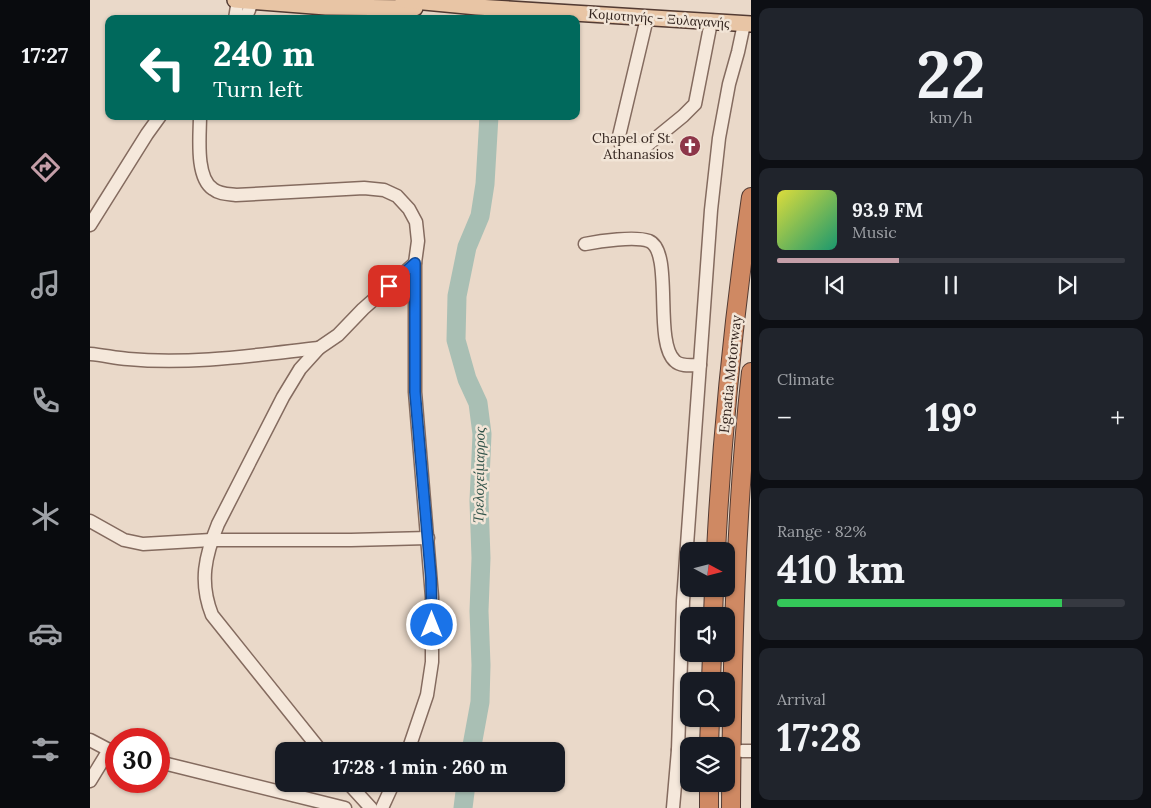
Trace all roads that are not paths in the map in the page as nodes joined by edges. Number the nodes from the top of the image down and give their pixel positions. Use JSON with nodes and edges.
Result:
{"nodes":[{"id":1,"x":243,"y":0,"type":"edge"},
{"id":2,"x":403,"y":0,"type":"edge"},
{"id":3,"x":560,"y":6,"type":"edge"},
{"id":4,"x":477,"y":7,"type":"junction"},
{"id":5,"x":237,"y":15,"type":"edge"},
{"id":6,"x":244,"y":15,"type":"edge"},
{"id":7,"x":648,"y":18,"type":"junction"},
{"id":8,"x":711,"y":22,"type":"junction"},
{"id":9,"x":748,"y":24,"type":"edge"},
{"id":10,"x":157,"y":120,"type":"edge"},
{"id":11,"x":200,"y":120,"type":"edge"},
{"id":12,"x":751,"y":197,"type":"edge"},
{"id":13,"x":90,"y":225,"type":"edge"},
{"id":14,"x":585,"y":244,"type":"dead end"},
{"id":15,"x":415,"y":263,"type":"junction"},
{"id":16,"x":319,"y":348,"type":"junction"},
{"id":17,"x":90,"y":354,"type":"edge"},
{"id":18,"x":700,"y":365,"type":"junction"},
{"id":19,"x":751,"y":372,"type":"edge"},
{"id":20,"x":90,"y":521,"type":"edge"},
{"id":21,"x":428,"y":538,"type":"junction"},
{"id":22,"x":212,"y":540,"type":"junction"},
{"id":23,"x":717,"y":542,"type":"edge"},
{"id":24,"x":683,"y":737,"type":"edge"},
{"id":25,"x":90,"y":740,"type":"edge"},
{"id":26,"x":311,"y":742,"type":"edge"},
{"id":27,"x":411,"y":742,"type":"edge"},
{"id":28,"x":105,"y":747,"type":"edge"},
{"id":29,"x":105,"y":761,"type":"edge"},
{"id":30,"x":170,"y":764,"type":"edge"},
{"id":31,"x":680,"y":767,"type":"edge"},
{"id":32,"x":90,"y":781,"type":"edge"},
{"id":33,"x":275,"y":785,"type":"edge"},
{"id":34,"x":305,"y":792,"type":"edge"},
{"id":35,"x":356,"y":792,"type":"edge"},
{"id":36,"x":389,"y":792,"type":"edge"},
{"id":37,"x":709,"y":792,"type":"edge"},
{"id":38,"x":345,"y":808,"type":"edge"},
{"id":39,"x":370,"y":808,"type":"edge"},
{"id":40,"x":382,"y":808,"type":"edge"},
{"id":41,"x":673,"y":808,"type":"edge"},
{"id":42,"x":709,"y":808,"type":"edge"},
{"id":43,"x":731,"y":808,"type":"edge"}],
"edges":[{"from":1,"to":4,"type":"main road","name":"Κομοτηνής - Ξυλαγανής"},
{"from":1,"to":5,"type":"street"},
{"from":1,"to":6,"type":"street"},
{"from":2,"to":4,"type":"main road","name":"Κομοτηνής - Ξυλαγανής"},
{"from":3,"to":4,"type":"main road","name":"Κομοτηνής - Ξυλαγανής"},
{"from":3,"to":7,"type":"main road","name":"Κομοτηνής - Ξυλαγανής"},
{"from":7,"to":8,"type":"main road","name":"Κομοτηνής - Ξυλαγανής"},
{"from":7,"to":8,"type":"street"},
{"from":8,"to":9,"type":"main road","name":"Κομοτηνής - Ξυλαγανής"},
{"from":9,"to":18,"type":"street"},
{"from":10,"to":13,"type":"street"},
{"from":11,"to":15,"type":"street"},
{"from":12,"to":23,"type":"highway","name":"Egnatia Motorway"},
{"from":14,"to":18,"type":"street"},
{"from":15,"to":16,"type":"street"},
{"from":15,"to":21,"type":"street"},
{"from":16,"to":17,"type":"street"},
{"from":16,"to":22,"type":"street"},
{"from":18,"to":24,"type":"street"},
{"from":19,"to":43,"type":"highway","name":"Egnatia Motorway"},
{"from":20,"to":22,"type":"street"},
{"from":21,"to":22,"type":"street"},
{"from":21,"to":27,"type":"street"},
{"from":22,"to":26,"type":"street"},
{"from":25,"to":28,"type":"street"},
{"from":29,"to":32,"type":"street"},
{"from":30,"to":33,"type":"street"},
{"from":31,"to":41,"type":"street"},
{"from":34,"to":38,"type":"street"},
{"from":35,"to":39,"type":"street"},
{"from":36,"to":40,"type":"street"},
{"from":37,"to":42,"type":"highway"}]}
